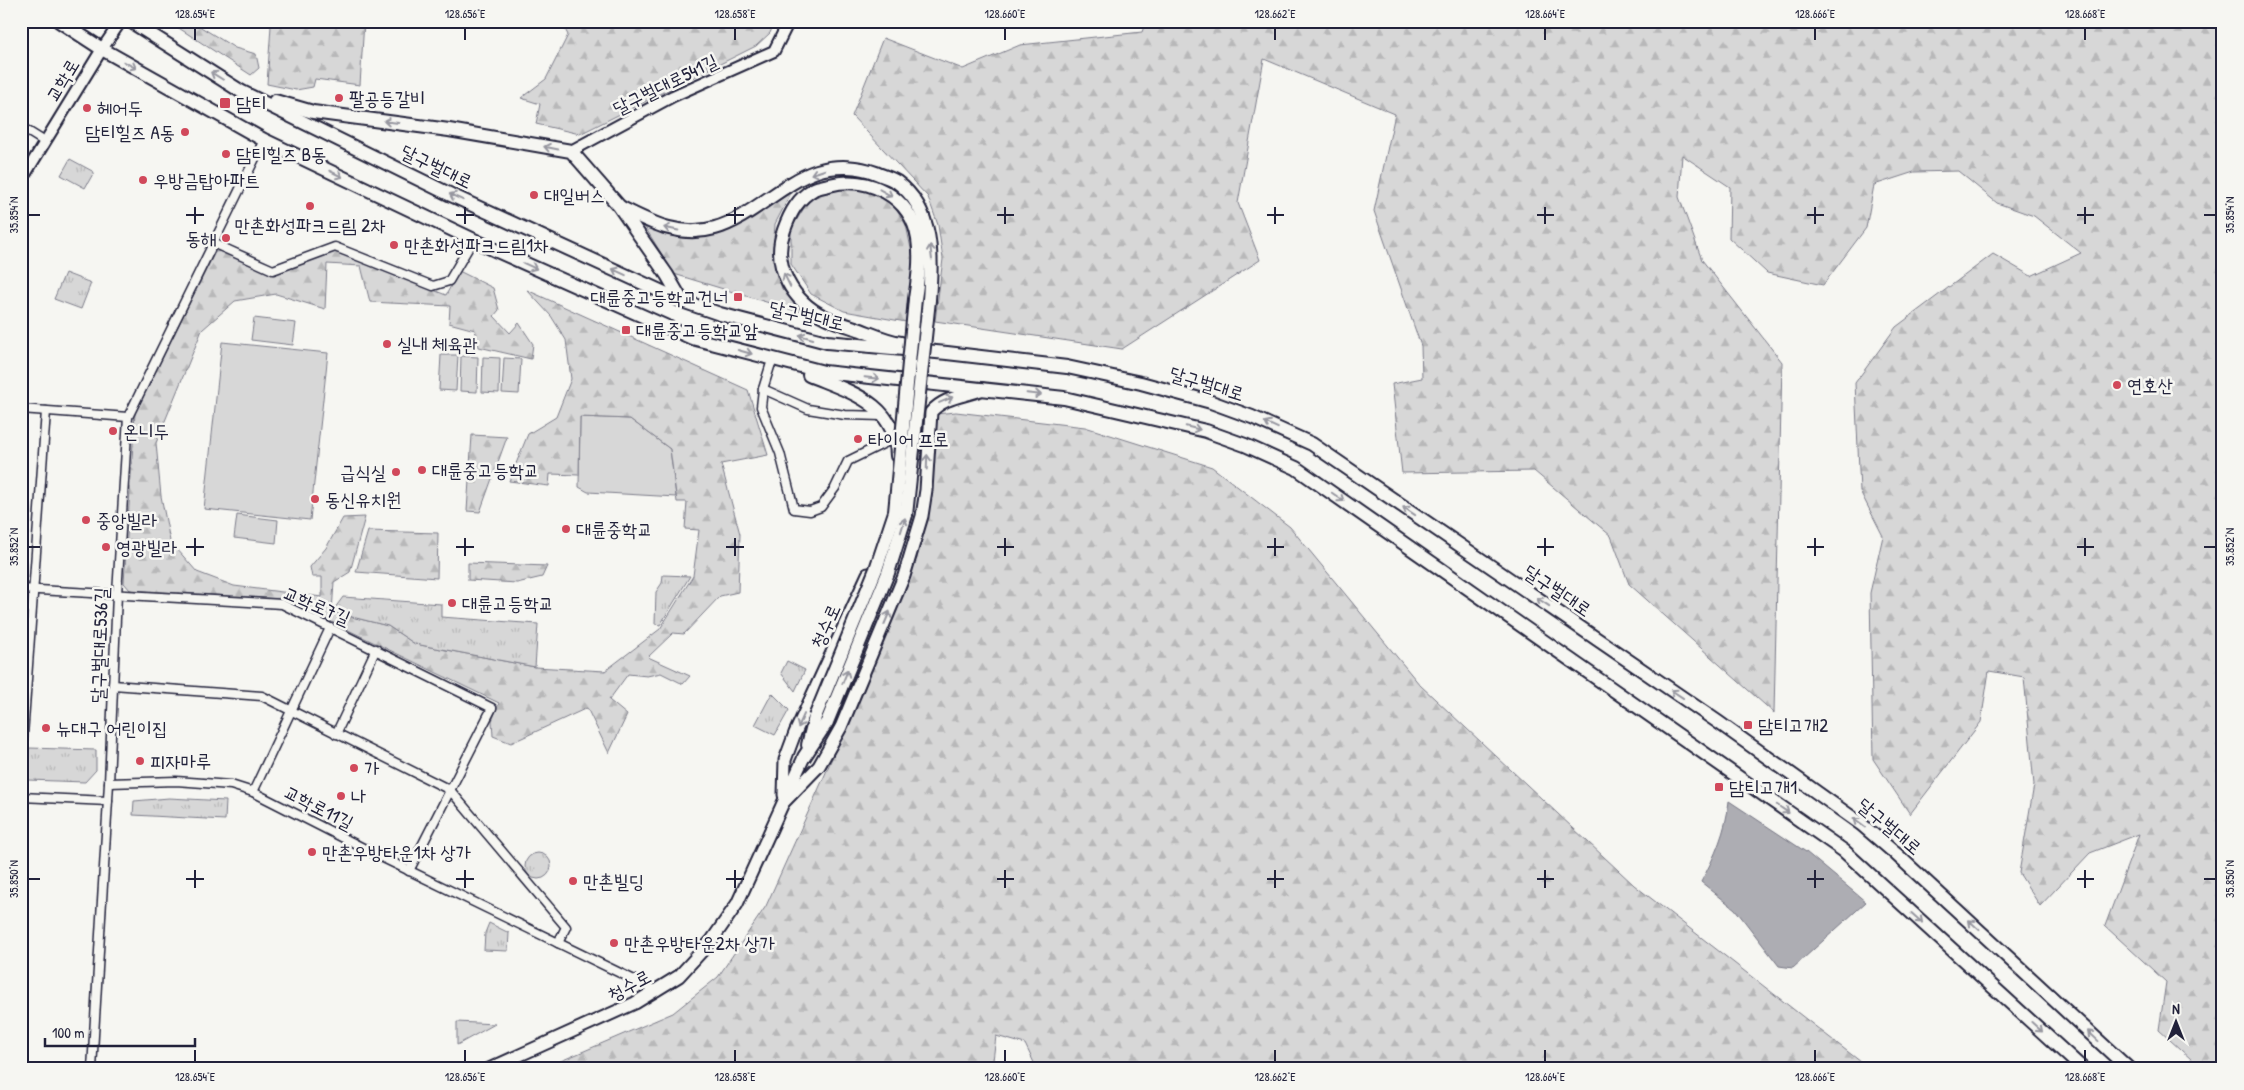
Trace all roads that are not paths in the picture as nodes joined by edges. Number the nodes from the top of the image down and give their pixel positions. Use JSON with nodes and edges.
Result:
{"nodes":[{"id":1,"x":59,"y":21,"type":"edge"},
{"id":2,"x":121,"y":21,"type":"edge"},
{"id":3,"x":130,"y":21,"type":"edge"},
{"id":4,"x":789,"y":21,"type":"edge"},
{"id":5,"x":102,"y":49,"type":"junction"},
{"id":6,"x":242,"y":92,"type":"junction"},
{"id":7,"x":21,"y":126,"type":"edge"},
{"id":8,"x":264,"y":140,"type":"junction"},
{"id":9,"x":45,"y":142,"type":"junction"},
{"id":10,"x":571,"y":152,"type":"junction"},
{"id":11,"x":21,"y":180,"type":"edge"},
{"id":12,"x":619,"y":206,"type":"junction"},
{"id":13,"x":473,"y":240,"type":"junction"},
{"id":14,"x":215,"y":244,"type":"junction"},
{"id":15,"x":682,"y":301,"type":"junction"},
{"id":16,"x":947,"y":353,"type":"junction"},
{"id":17,"x":778,"y":361,"type":"junction"},
{"id":18,"x":763,"y":389,"type":"junction"},
{"id":19,"x":983,"y":389,"type":"junction"},
{"id":20,"x":21,"y":409,"type":"edge"},
{"id":21,"x":46,"y":411,"type":"junction"},
{"id":22,"x":885,"y":416,"type":"junction"},
{"id":23,"x":128,"y":418,"type":"junction"},
{"id":24,"x":895,"y":438,"type":"junction"},
{"id":25,"x":897,"y":464,"type":"joint"},
{"id":26,"x":21,"y":589,"type":"edge"},
{"id":27,"x":34,"y":590,"type":"junction"},
{"id":28,"x":117,"y":594,"type":"junction"},
{"id":29,"x":330,"y":628,"type":"junction"},
{"id":30,"x":376,"y":650,"type":"junction"},
{"id":31,"x":113,"y":685,"type":"junction"},
{"id":32,"x":292,"y":711,"type":"junction"},
{"id":33,"x":821,"y":720,"type":"junction"},
{"id":34,"x":336,"y":734,"type":"junction"},
{"id":35,"x":804,"y":757,"type":"joint"},
{"id":36,"x":21,"y":764,"type":"edge"},
{"id":37,"x":109,"y":783,"type":"junction"},
{"id":38,"x":450,"y":790,"type":"junction"},
{"id":39,"x":253,"y":792,"type":"junction"},
{"id":40,"x":21,"y":798,"type":"edge"},
{"id":41,"x":108,"y":801,"type":"junction"},
{"id":42,"x":784,"y":802,"type":"junction"},
{"id":43,"x":409,"y":870,"type":"junction"},
{"id":44,"x":558,"y":943,"type":"junction"},
{"id":45,"x":657,"y":991,"type":"junction"},
{"id":46,"x":92,"y":1069,"type":"edge"},
{"id":47,"x":489,"y":1069,"type":"edge"},
{"id":48,"x":2083,"y":1069,"type":"edge"},
{"id":49,"x":2129,"y":1069,"type":"edge"}],
"edges":[{"from":1,"to":5,"type":"main road"},
{"from":2,"to":5,"type":"street","name":"교학로"},
{"from":6,"to":3,"type":"main road","name":"달구벌대로","one_way":true},
{"from":4,"to":10,"type":"street","name":"달구벌대로541길"},
{"from":5,"to":8,"type":"main road","one_way":true},
{"from":5,"to":9,"type":"street","name":"교학로"},
{"from":10,"to":6,"type":"main road","one_way":true},
{"from":15,"to":6,"type":"main road","name":"달구벌대로","one_way":true},
{"from":7,"to":9,"type":"street"},
{"from":8,"to":13,"type":"main road","one_way":true},
{"from":8,"to":14,"type":"street","name":"달구벌대로536길"},
{"from":9,"to":11,"type":"street","name":"교학로"},
{"from":10,"to":12,"type":"main road"},
{"from":12,"to":15,"type":"main road"},
{"from":33,"to":12,"type":"main road","one_way":true,"bridge":true},
{"from":13,"to":14,"type":"street"},
{"from":13,"to":17,"type":"main road","one_way":true},
{"from":14,"to":23,"type":"street","name":"달구벌대로536길"},
{"from":16,"to":15,"type":"main road","name":"달구벌대로","one_way":true},
{"from":16,"to":33,"type":"main road","one_way":true,"bridge":true},
{"from":49,"to":16,"type":"main road","name":"달구벌대로","one_way":true},
{"from":17,"to":18,"type":"street"},
{"from":17,"to":19,"type":"main road","one_way":true},
{"from":17,"to":22,"type":"main road"},
{"from":18,"to":22,"type":"street"},
{"from":18,"to":24,"type":"street"},
{"from":42,"to":19,"type":"main road","one_way":true},
{"from":19,"to":48,"type":"main road","one_way":true},
{"from":20,"to":21,"type":"street"},
{"from":21,"to":23,"type":"street"},
{"from":21,"to":27,"type":"street"},
{"from":22,"to":24,"type":"main road"},
{"from":23,"to":28,"type":"street","name":"달구벌대로536길"},
{"from":24,"to":25,"type":"main road"},
{"from":25,"to":42,"type":"main road","name":"청수로","one_way":true},
{"from":26,"to":27,"type":"street","name":"교학로7길"},
{"from":27,"to":28,"type":"street","name":"교학로7길"},
{"from":27,"to":36,"type":"street"},
{"from":28,"to":29,"type":"street","name":"교학로7길"},
{"from":28,"to":31,"type":"street","name":"달구벌대로536길"},
{"from":29,"to":30,"type":"street","name":"교학로7길"},
{"from":29,"to":32,"type":"street"},
{"from":30,"to":34,"type":"street"},
{"from":30,"to":38,"type":"street","name":"교학로7길"},
{"from":31,"to":32,"type":"street"},
{"from":31,"to":37,"type":"street","name":"달구벌대로536길"},
{"from":32,"to":34,"type":"street"},
{"from":32,"to":39,"type":"street"},
{"from":33,"to":35,"type":"main road"},
{"from":34,"to":38,"type":"street"},
{"from":35,"to":42,"type":"main road","name":"청수로"},
{"from":37,"to":39,"type":"street","name":"교학로11길"},
{"from":37,"to":41,"type":"street","name":"달구벌대로536길"},
{"from":38,"to":43,"type":"street","name":"교학로7길"},
{"from":38,"to":44,"type":"street"},
{"from":39,"to":43,"type":"street","name":"교학로11길"},
{"from":40,"to":41,"type":"street"},
{"from":41,"to":46,"type":"street","name":"달구벌대로536길"},
{"from":42,"to":45,"type":"main road","name":"청수로"},
{"from":43,"to":44,"type":"street","name":"교학로11길"},
{"from":44,"to":45,"type":"street","name":"교학로11길"},
{"from":45,"to":47,"type":"main road","name":"청수로"}]}
